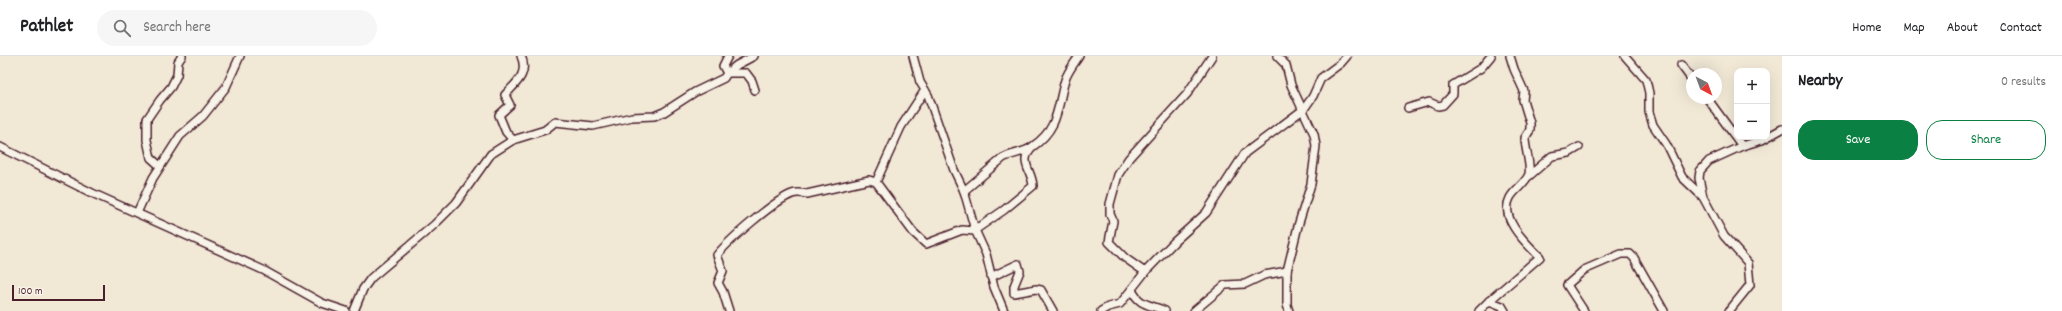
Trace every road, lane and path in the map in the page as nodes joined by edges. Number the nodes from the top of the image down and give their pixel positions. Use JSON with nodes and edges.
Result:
{"nodes":[{"id":1,"x":182,"y":56,"type":"edge"},
{"id":2,"x":240,"y":56,"type":"edge"},
{"id":3,"x":521,"y":56,"type":"edge"},
{"id":4,"x":728,"y":56,"type":"edge"},
{"id":5,"x":754,"y":56,"type":"edge"},
{"id":6,"x":913,"y":56,"type":"edge"},
{"id":7,"x":1079,"y":56,"type":"edge"},
{"id":8,"x":1212,"y":56,"type":"edge"},
{"id":9,"x":1277,"y":56,"type":"edge"},
{"id":10,"x":1347,"y":56,"type":"edge"},
{"id":11,"x":1491,"y":56,"type":"edge"},
{"id":12,"x":1510,"y":56,"type":"edge"},
{"id":13,"x":1625,"y":56,"type":"edge"},
{"id":14,"x":1681,"y":65,"type":"dead end"},
{"id":15,"x":1686,"y":72,"type":"edge"},
{"id":16,"x":727,"y":73,"type":"junction"},
{"id":17,"x":755,"y":90,"type":"dead end"},
{"id":18,"x":925,"y":90,"type":"junction"},
{"id":19,"x":1711,"y":104,"type":"edge"},
{"id":20,"x":1408,"y":108,"type":"dead end"},
{"id":21,"x":1304,"y":109,"type":"junction"},
{"id":22,"x":1781,"y":133,"type":"edge"},
{"id":23,"x":513,"y":140,"type":"junction"},
{"id":24,"x":1742,"y":146,"type":"junction"},
{"id":25,"x":0,"y":147,"type":"edge"},
{"id":26,"x":1579,"y":147,"type":"dead end"},
{"id":27,"x":1031,"y":148,"type":"junction"},
{"id":28,"x":160,"y":166,"type":"junction"},
{"id":29,"x":1529,"y":176,"type":"junction"},
{"id":30,"x":876,"y":182,"type":"junction"},
{"id":31,"x":964,"y":192,"type":"junction"},
{"id":32,"x":1704,"y":197,"type":"junction"},
{"id":33,"x":137,"y":213,"type":"junction"},
{"id":34,"x":975,"y":230,"type":"junction"},
{"id":35,"x":1288,"y":271,"type":"junction"},
{"id":36,"x":1145,"y":272,"type":"junction"},
{"id":37,"x":991,"y":277,"type":"junction"},
{"id":38,"x":1132,"y":290,"type":"junction"},
{"id":39,"x":1489,"y":301,"type":"junction"},
{"id":40,"x":322,"y":303,"type":"junction"},
{"id":41,"x":322,"y":311,"type":"edge"},
{"id":42,"x":346,"y":311,"type":"edge"},
{"id":43,"x":354,"y":311,"type":"edge"},
{"id":44,"x":729,"y":311,"type":"edge"},
{"id":45,"x":1004,"y":311,"type":"edge"},
{"id":46,"x":1053,"y":311,"type":"edge"},
{"id":47,"x":1101,"y":311,"type":"edge"},
{"id":48,"x":1165,"y":311,"type":"edge"},
{"id":49,"x":1194,"y":311,"type":"edge"},
{"id":50,"x":1289,"y":311,"type":"edge"},
{"id":51,"x":1479,"y":311,"type":"edge"},
{"id":52,"x":1505,"y":311,"type":"edge"},
{"id":53,"x":1584,"y":311,"type":"edge"},
{"id":54,"x":1664,"y":311,"type":"edge"},
{"id":55,"x":1730,"y":311,"type":"edge"}],
"edges":[{"from":1,"to":28,"type":"street"},
{"from":2,"to":28,"type":"street"},
{"from":3,"to":23,"type":"street"},
{"from":4,"to":16,"type":"street"},
{"from":5,"to":16,"type":"street"},
{"from":6,"to":18,"type":"street"},
{"from":7,"to":27,"type":"street"},
{"from":8,"to":36,"type":"street"},
{"from":9,"to":21,"type":"street"},
{"from":10,"to":21,"type":"street"},
{"from":11,"to":20,"type":"street"},
{"from":12,"to":29,"type":"street"},
{"from":13,"to":32,"type":"street"},
{"from":14,"to":15,"type":"street"},
{"from":16,"to":17,"type":"street"},
{"from":16,"to":23,"type":"street"},
{"from":18,"to":30,"type":"street"},
{"from":18,"to":31,"type":"street"},
{"from":19,"to":24,"type":"street"},
{"from":21,"to":35,"type":"street"},
{"from":21,"to":36,"type":"street"},
{"from":22,"to":24,"type":"street"},
{"from":23,"to":43,"type":"street"},
{"from":24,"to":32,"type":"street"},
{"from":25,"to":33,"type":"street"},
{"from":26,"to":29,"type":"street"},
{"from":27,"to":31,"type":"street"},
{"from":27,"to":34,"type":"street"},
{"from":28,"to":33,"type":"street"},
{"from":29,"to":39,"type":"street"},
{"from":30,"to":34,"type":"street"},
{"from":30,"to":44,"type":"street"},
{"from":31,"to":34,"type":"street"},
{"from":32,"to":55,"type":"street"},
{"from":33,"to":40,"type":"street"},
{"from":34,"to":37,"type":"street"},
{"from":35,"to":49,"type":"street"},
{"from":35,"to":50,"type":"street"},
{"from":36,"to":38,"type":"street"},
{"from":37,"to":45,"type":"street"},
{"from":37,"to":46,"type":"street"},
{"from":38,"to":47,"type":"street"},
{"from":38,"to":48,"type":"street"},
{"from":39,"to":51,"type":"street"},
{"from":39,"to":52,"type":"street"},
{"from":40,"to":41,"type":"street"},
{"from":40,"to":42,"type":"street"},
{"from":53,"to":54,"type":"street"}]}
